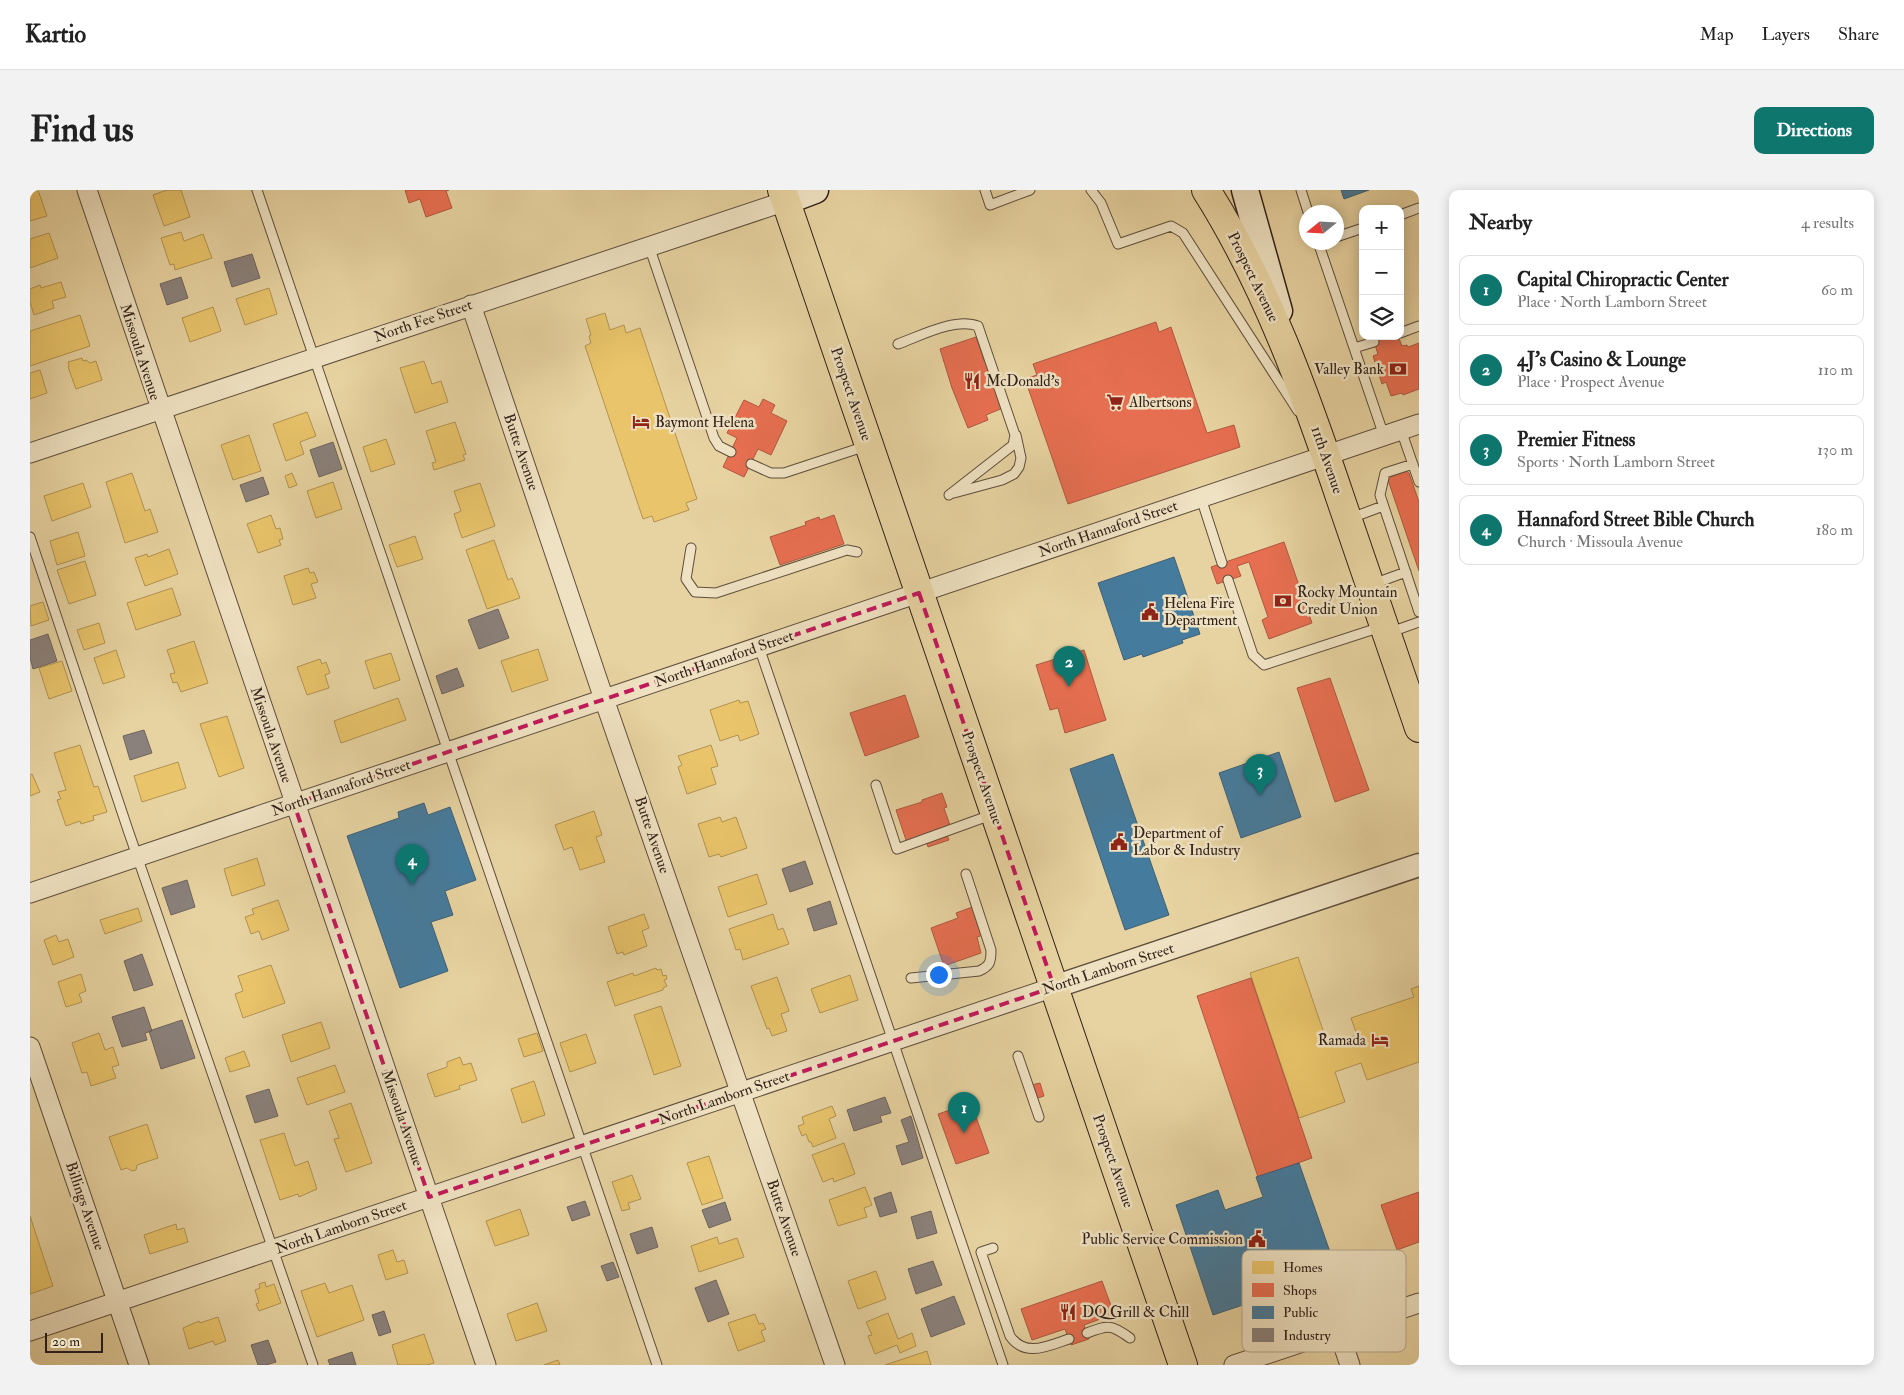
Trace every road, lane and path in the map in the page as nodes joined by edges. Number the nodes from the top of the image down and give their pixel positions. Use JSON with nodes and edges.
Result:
{"nodes":[{"id":1,"x":86,"y":190,"type":"edge"},
{"id":2,"x":257,"y":190,"type":"edge"},
{"id":3,"x":815,"y":190,"type":"edge"},
{"id":4,"x":985,"y":190,"type":"edge"},
{"id":5,"x":1030,"y":190,"type":"edge"},
{"id":6,"x":1091,"y":190,"type":"edge"},
{"id":7,"x":1206,"y":190,"type":"edge"},
{"id":8,"x":1245,"y":190,"type":"edge"},
{"id":9,"x":1301,"y":190,"type":"edge"},
{"id":10,"x":784,"y":195,"type":"edge"},
{"id":11,"x":1306,"y":205,"type":"edge"},
{"id":12,"x":1419,"y":208,"type":"edge"},
{"id":13,"x":1404,"y":214,"type":"edge"},
{"id":14,"x":1359,"y":229,"type":"edge"},
{"id":15,"x":1344,"y":234,"type":"edge"},
{"id":16,"x":649,"y":246,"type":"junction"},
{"id":17,"x":1321,"y":250,"type":"edge"},
{"id":18,"x":471,"y":305,"type":"junction"},
{"id":19,"x":1419,"y":326,"type":"edge"},
{"id":20,"x":1404,"y":332,"type":"edge"},
{"id":21,"x":1374,"y":342,"type":"dead end"},
{"id":22,"x":898,"y":344,"type":"dead end"},
{"id":23,"x":1354,"y":348,"type":"junction"},
{"id":24,"x":313,"y":358,"type":"junction"},
{"id":25,"x":1294,"y":368,"type":"junction"},
{"id":26,"x":160,"y":410,"type":"junction"},
{"id":27,"x":1401,"y":430,"type":"edge"},
{"id":28,"x":1016,"y":435,"type":"junction"},
{"id":29,"x":869,"y":445,"type":"junction"},
{"id":30,"x":730,"y":452,"type":"dead end"},
{"id":31,"x":30,"y":453,"type":"edge"},
{"id":32,"x":1326,"y":456,"type":"junction"},
{"id":33,"x":751,"y":464,"type":"dead end"},
{"id":34,"x":1413,"y":464,"type":"junction"},
{"id":35,"x":1419,"y":482,"type":"edge"},
{"id":36,"x":1201,"y":498,"type":"junction"},
{"id":37,"x":1384,"y":506,"type":"junction"},
{"id":38,"x":1348,"y":519,"type":"junction"},
{"id":39,"x":30,"y":537,"type":"edge"},
{"id":40,"x":691,"y":548,"type":"dead end"},
{"id":41,"x":857,"y":552,"type":"dead end"},
{"id":42,"x":1222,"y":564,"type":"dead end"},
{"id":43,"x":1406,"y":572,"type":"junction"},
{"id":44,"x":1228,"y":580,"type":"dead end"},
{"id":45,"x":1370,"y":584,"type":"junction"},
{"id":46,"x":919,"y":593,"type":"junction"},
{"id":47,"x":1419,"y":612,"type":"edge"},
{"id":48,"x":1419,"y":622,"type":"edge"},
{"id":49,"x":1385,"y":630,"type":"junction"},
{"id":50,"x":759,"y":647,"type":"junction"},
{"id":51,"x":604,"y":699,"type":"junction"},
{"id":52,"x":1416,"y":712,"type":"edge"},
{"id":53,"x":448,"y":752,"type":"junction"},
{"id":54,"x":876,"y":785,"type":"dead end"},
{"id":55,"x":294,"y":804,"type":"junction"},
{"id":56,"x":995,"y":814,"type":"junction"},
{"id":57,"x":137,"y":856,"type":"junction"},
{"id":58,"x":1419,"y":865,"type":"edge"},
{"id":59,"x":966,"y":874,"type":"dead end"},
{"id":60,"x":30,"y":893,"type":"edge"},
{"id":61,"x":911,"y":978,"type":"dead end"},
{"id":62,"x":1054,"y":987,"type":"junction"},
{"id":63,"x":893,"y":1041,"type":"junction"},
{"id":64,"x":30,"y":1047,"type":"edge"},
{"id":65,"x":1018,"y":1056,"type":"dead end"},
{"id":66,"x":741,"y":1092,"type":"junction"},
{"id":67,"x":1039,"y":1118,"type":"dead end"},
{"id":68,"x":582,"y":1146,"type":"junction"},
{"id":69,"x":429,"y":1197,"type":"junction"},
{"id":70,"x":993,"y":1248,"type":"dead end"},
{"id":71,"x":273,"y":1251,"type":"junction"},
{"id":72,"x":118,"y":1302,"type":"junction"},
{"id":73,"x":1419,"y":1303,"type":"edge"},
{"id":74,"x":1406,"y":1307,"type":"edge"},
{"id":75,"x":30,"y":1331,"type":"edge"},
{"id":76,"x":1087,"y":1333,"type":"dead end"},
{"id":77,"x":1130,"y":1338,"type":"dead end"},
{"id":78,"x":1069,"y":1339,"type":"dead end"},
{"id":79,"x":1273,"y":1352,"type":"edge"},
{"id":80,"x":1346,"y":1352,"type":"edge"},
{"id":81,"x":139,"y":1365,"type":"edge"},
{"id":82,"x":313,"y":1365,"type":"edge"},
{"id":83,"x":486,"y":1365,"type":"edge"},
{"id":84,"x":657,"y":1365,"type":"edge"},
{"id":85,"x":835,"y":1365,"type":"edge"},
{"id":86,"x":1003,"y":1365,"type":"edge"},
{"id":87,"x":1182,"y":1365,"type":"edge"},
{"id":88,"x":1234,"y":1365,"type":"edge"},
{"id":89,"x":1350,"y":1365,"type":"edge"}],
"edges":[{"from":1,"to":26,"type":"street","name":"Missoula Avenue"},
{"from":2,"to":24,"type":"lane"},
{"from":3,"to":10,"type":"main road","name":"North Fee Street"},
{"from":4,"to":5,"type":"lane"},
{"from":6,"to":32,"type":"lane"},
{"from":7,"to":25,"type":"highway","name":"Prospect Avenue"},
{"from":8,"to":25,"type":"main road","name":"11th Avenue"},
{"from":9,"to":11,"type":"lane"},
{"from":10,"to":16,"type":"street","name":"North Fee Street"},
{"from":10,"to":29,"type":"highway","name":"Prospect Avenue"},
{"from":12,"to":13,"type":"lane"},
{"from":14,"to":15,"type":"lane"},
{"from":16,"to":18,"type":"street","name":"North Fee Street"},
{"from":16,"to":30,"type":"lane"},
{"from":17,"to":23,"type":"lane"},
{"from":18,"to":24,"type":"street","name":"North Fee Street"},
{"from":18,"to":51,"type":"street","name":"Butte Avenue"},
{"from":19,"to":20,"type":"lane"},
{"from":21,"to":23,"type":"lane"},
{"from":22,"to":28,"type":"lane"},
{"from":23,"to":27,"type":"lane"},
{"from":24,"to":26,"type":"street","name":"North Fee Street"},
{"from":24,"to":53,"type":"lane"},
{"from":25,"to":32,"type":"highway","name":"11th Avenue"},
{"from":26,"to":31,"type":"street","name":"North Fee Street"},
{"from":26,"to":55,"type":"street","name":"Missoula Avenue"},
{"from":27,"to":32,"type":"street","name":"North Hannaford Street"},
{"from":27,"to":34,"type":"lane"},
{"from":28,"to":28,"type":"lane"},
{"from":29,"to":33,"type":"lane"},
{"from":29,"to":46,"type":"highway","name":"Prospect Avenue"},
{"from":32,"to":36,"type":"street","name":"North Hannaford Street"},
{"from":32,"to":38,"type":"highway","name":"11th Avenue"},
{"from":34,"to":35,"type":"lane"},
{"from":34,"to":37,"type":"lane"},
{"from":36,"to":42,"type":"lane"},
{"from":36,"to":46,"type":"street","name":"North Hannaford Street"},
{"from":37,"to":38,"type":"lane"},
{"from":37,"to":43,"type":"lane"},
{"from":38,"to":45,"type":"highway","name":"11th Avenue"},
{"from":39,"to":57,"type":"lane"},
{"from":40,"to":41,"type":"lane"},
{"from":43,"to":45,"type":"lane"},
{"from":43,"to":47,"type":"lane"},
{"from":44,"to":49,"type":"lane"},
{"from":45,"to":49,"type":"highway","name":"11th Avenue"},
{"from":46,"to":50,"type":"street","name":"North Hannaford Street"},
{"from":46,"to":56,"type":"highway","name":"Prospect Avenue"},
{"from":48,"to":49,"type":"lane"},
{"from":49,"to":52,"type":"highway","name":"11th Avenue"},
{"from":50,"to":51,"type":"street","name":"North Hannaford Street"},
{"from":50,"to":63,"type":"lane"},
{"from":51,"to":53,"type":"street","name":"North Hannaford Street"},
{"from":51,"to":66,"type":"street","name":"Butte Avenue"},
{"from":53,"to":55,"type":"street","name":"North Hannaford Street"},
{"from":53,"to":68,"type":"lane"},
{"from":54,"to":56,"type":"lane"},
{"from":55,"to":57,"type":"street","name":"North Hannaford Street"},
{"from":55,"to":69,"type":"street","name":"Missoula Avenue"},
{"from":56,"to":62,"type":"highway","name":"Prospect Avenue"},
{"from":57,"to":60,"type":"street","name":"North Hannaford Street"},
{"from":57,"to":71,"type":"lane"},
{"from":58,"to":62,"type":"street","name":"North Lamborn Street"},
{"from":59,"to":61,"type":"lane"},
{"from":62,"to":63,"type":"street","name":"North Lamborn Street"},
{"from":62,"to":87,"type":"highway","name":"Prospect Avenue"},
{"from":63,"to":66,"type":"street","name":"North Lamborn Street"},
{"from":63,"to":86,"type":"lane"},
{"from":64,"to":72,"type":"street","name":"Billings Avenue"},
{"from":65,"to":67,"type":"lane"},
{"from":66,"to":68,"type":"street","name":"North Lamborn Street"},
{"from":66,"to":85,"type":"street","name":"Butte Avenue"},
{"from":68,"to":69,"type":"street","name":"North Lamborn Street"},
{"from":68,"to":84,"type":"lane"},
{"from":69,"to":71,"type":"street","name":"North Lamborn Street"},
{"from":69,"to":83,"type":"street","name":"Missoula Avenue"},
{"from":70,"to":78,"type":"lane"},
{"from":71,"to":72,"type":"street","name":"North Lamborn Street"},
{"from":71,"to":82,"type":"lane"},
{"from":72,"to":75,"type":"street","name":"North Lamborn Street"},
{"from":72,"to":81,"type":"street","name":"Billings Avenue"},
{"from":73,"to":74,"type":"street"},
{"from":76,"to":77,"type":"lane"},
{"from":79,"to":88,"type":"street"},
{"from":80,"to":89,"type":"street"}]}
